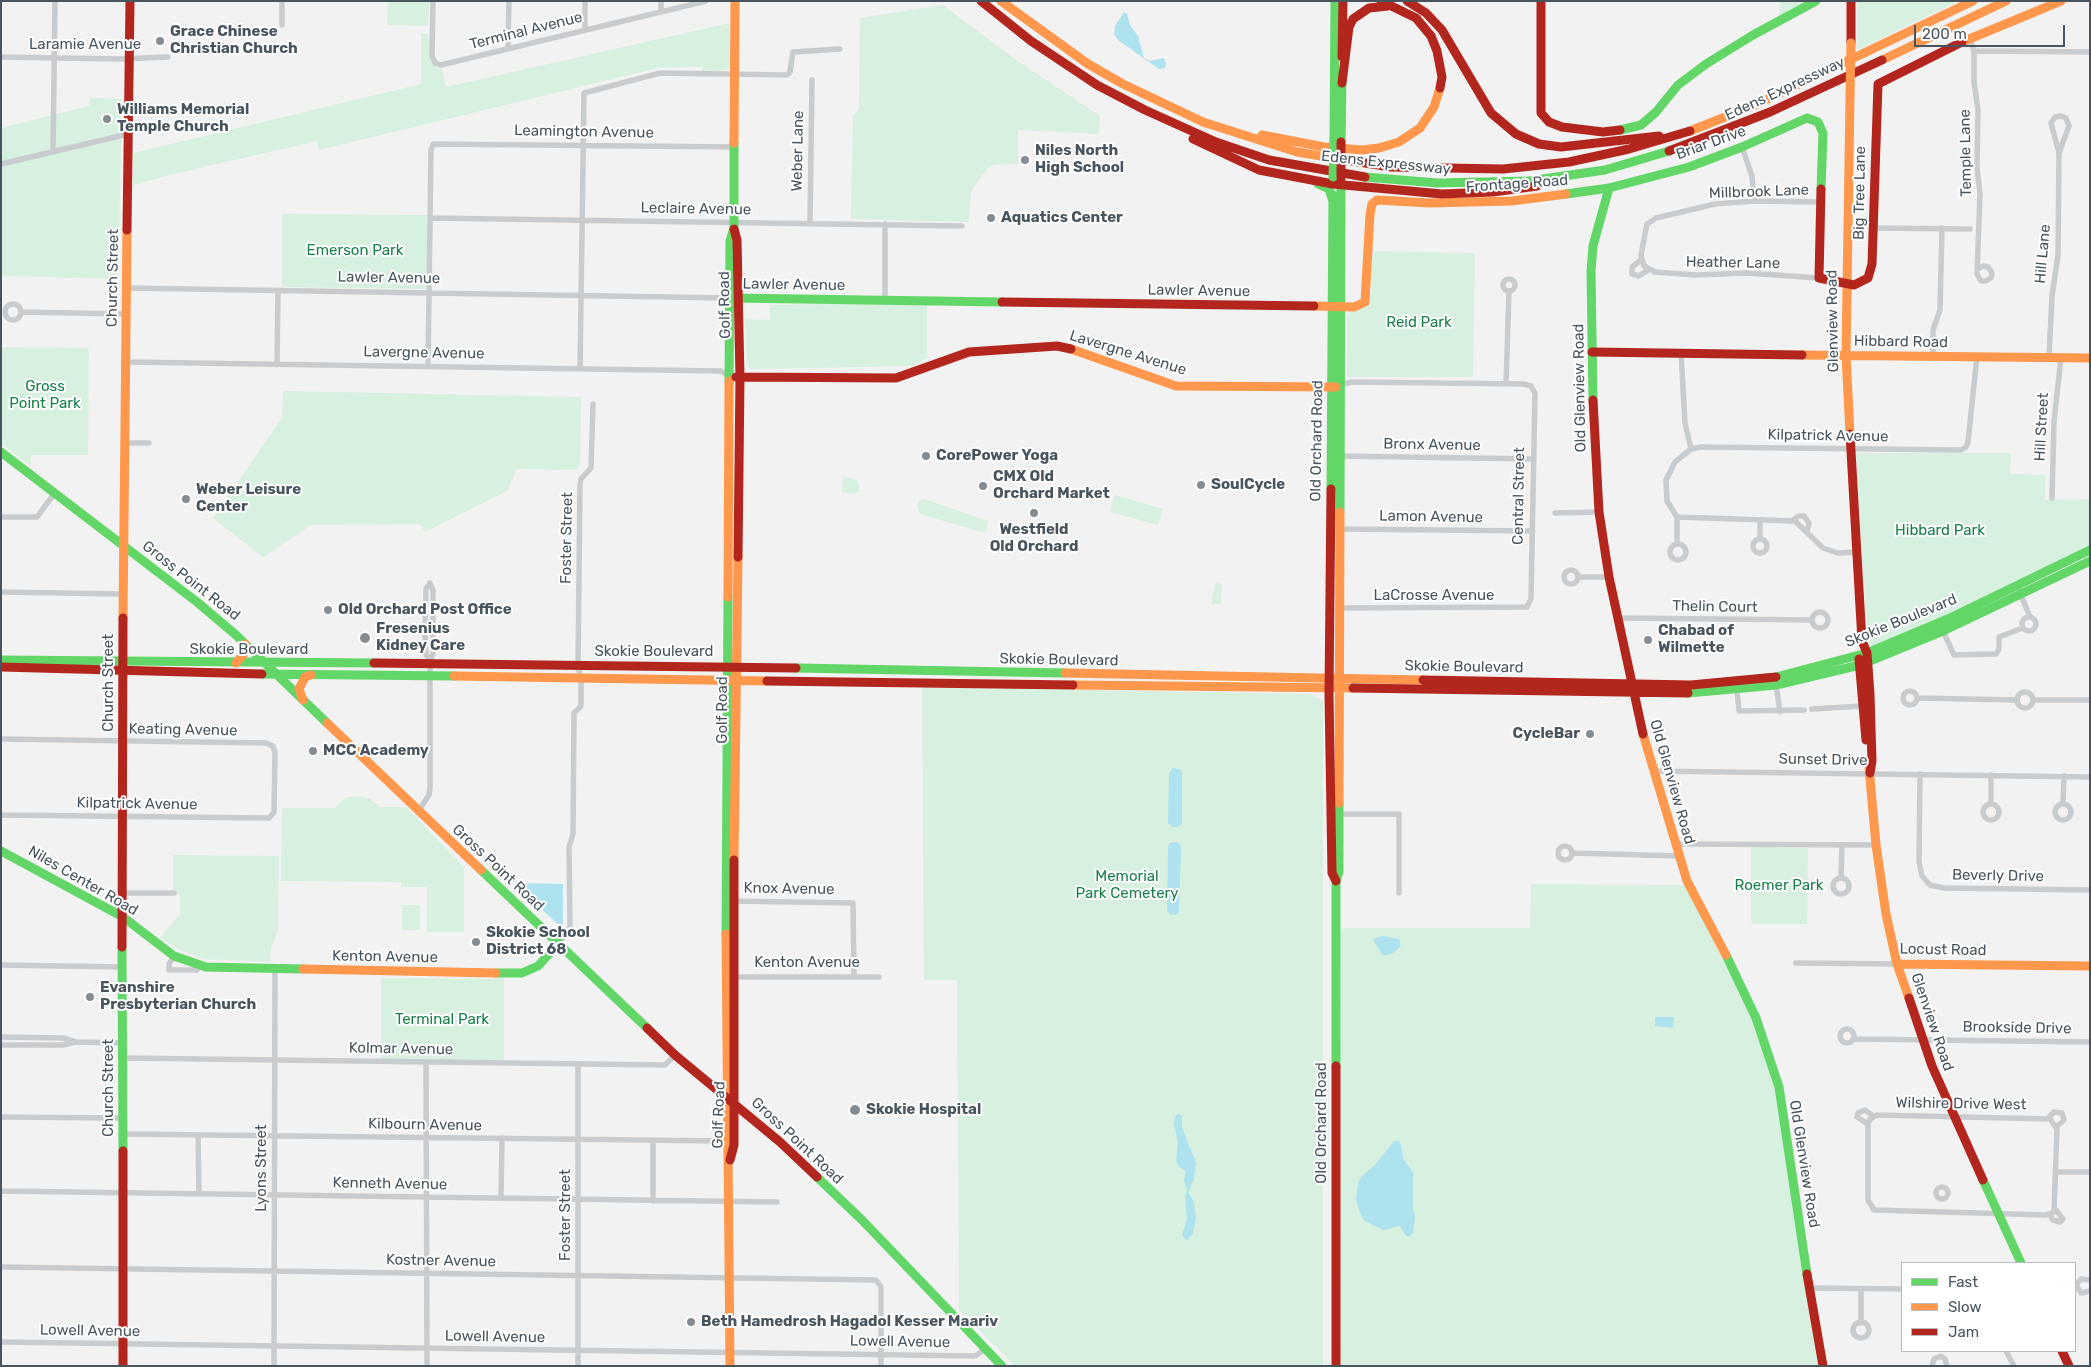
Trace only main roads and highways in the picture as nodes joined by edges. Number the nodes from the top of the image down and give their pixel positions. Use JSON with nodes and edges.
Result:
{"nodes":[{"id":1,"x":130,"y":1,"type":"edge"},
{"id":2,"x":736,"y":1,"type":"edge"},
{"id":3,"x":981,"y":1,"type":"edge"},
{"id":4,"x":1002,"y":1,"type":"edge"},
{"id":5,"x":1335,"y":1,"type":"edge"},
{"id":6,"x":1343,"y":1,"type":"edge"},
{"id":7,"x":1381,"y":1,"type":"edge"},
{"id":8,"x":1407,"y":1,"type":"edge"},
{"id":9,"x":1541,"y":1,"type":"edge"},
{"id":10,"x":1816,"y":1,"type":"edge"},
{"id":11,"x":1851,"y":1,"type":"edge"},
{"id":12,"x":1973,"y":1,"type":"edge"},
{"id":13,"x":2006,"y":1,"type":"edge"},
{"id":14,"x":2061,"y":1,"type":"edge"},
{"id":15,"x":1393,"y":6,"type":"junction"},
{"id":16,"x":1342,"y":83,"type":"junction"},
{"id":17,"x":1164,"y":119,"type":"junction"},
{"id":18,"x":1235,"y":133,"type":"junction"},
{"id":19,"x":1685,"y":133,"type":"junction"},
{"id":20,"x":1338,"y":141,"type":"junction"},
{"id":21,"x":1605,"y":170,"type":"junction"},
{"id":22,"x":1278,"y":175,"type":"junction"},
{"id":23,"x":1337,"y":181,"type":"junction"},
{"id":24,"x":1609,"y":188,"type":"junction"},
{"id":25,"x":1333,"y":201,"type":"junction"},
{"id":26,"x":1846,"y":282,"type":"junction"},
{"id":27,"x":734,"y":298,"type":"junction"},
{"id":28,"x":1332,"y":306,"type":"junction"},
{"id":29,"x":1342,"y":306,"type":"junction"},
{"id":30,"x":1592,"y":352,"type":"junction"},
{"id":31,"x":1846,"y":355,"type":"junction"},
{"id":32,"x":2090,"y":358,"type":"edge"},
{"id":33,"x":735,"y":377,"type":"junction"},
{"id":34,"x":1342,"y":385,"type":"junction"},
{"id":35,"x":1331,"y":388,"type":"junction"},
{"id":36,"x":1,"y":452,"type":"edge"},
{"id":37,"x":124,"y":546,"type":"junction"},
{"id":38,"x":2090,"y":550,"type":"edge"},
{"id":39,"x":2090,"y":562,"type":"edge"},
{"id":40,"x":1941,"y":626,"type":"junction"},
{"id":41,"x":245,"y":644,"type":"junction"},
{"id":42,"x":1863,"y":659,"type":"junction"},
{"id":43,"x":1,"y":660,"type":"edge"},
{"id":44,"x":236,"y":663,"type":"junction"},
{"id":45,"x":266,"y":664,"type":"junction"},
{"id":46,"x":122,"y":666,"type":"junction"},
{"id":47,"x":1,"y":667,"type":"edge"},
{"id":48,"x":732,"y":667,"type":"junction"},
{"id":49,"x":278,"y":674,"type":"junction"},
{"id":50,"x":311,"y":675,"type":"junction"},
{"id":51,"x":1329,"y":677,"type":"junction"},
{"id":52,"x":1340,"y":677,"type":"junction"},
{"id":53,"x":732,"y":680,"type":"junction"},
{"id":54,"x":1776,"y":681,"type":"junction"},
{"id":55,"x":1633,"y":688,"type":"junction"},
{"id":56,"x":1329,"y":689,"type":"junction"},
{"id":57,"x":1340,"y":690,"type":"junction"},
{"id":58,"x":303,"y":700,"type":"junction"},
{"id":59,"x":1870,"y":773,"type":"junction"},
{"id":60,"x":1335,"y":814,"type":"junction"},
{"id":61,"x":1,"y":851,"type":"edge"},
{"id":62,"x":730,"y":901,"type":"junction"},
{"id":63,"x":123,"y":917,"type":"junction"},
{"id":64,"x":559,"y":943,"type":"junction"},
{"id":65,"x":174,"y":956,"type":"joint"},
{"id":66,"x":1897,"y":964,"type":"junction"},
{"id":67,"x":2090,"y":966,"type":"edge"},
{"id":68,"x":730,"y":1099,"type":"junction"},
{"id":69,"x":730,"y":1162,"type":"junction"},
{"id":70,"x":2021,"y":1262,"type":"edge"},
{"id":71,"x":2062,"y":1352,"type":"edge"},
{"id":72,"x":2066,"y":1365,"type":"edge"},
{"id":73,"x":123,"y":1366,"type":"edge"},
{"id":74,"x":730,"y":1366,"type":"edge"},
{"id":75,"x":1002,"y":1366,"type":"edge"},
{"id":76,"x":1336,"y":1366,"type":"edge"},
{"id":77,"x":1823,"y":1366,"type":"edge"}],
"edges":[{"from":1,"to":37,"type":"main road","name":"Church Street"},
{"from":2,"to":27,"type":"main road","name":"Golf Road"},
{"from":3,"to":17,"type":"main road","name":"Edens Expressway"},
{"from":4,"to":18,"type":"main road","name":"Edens Expressway"},
{"from":5,"to":20,"type":"main road","name":"Old Orchard Road"},
{"from":6,"to":16,"type":"main road","name":"Old Orchard Road"},
{"from":7,"to":15,"type":"main road"},
{"from":8,"to":19,"type":"main road"},
{"from":9,"to":10,"type":"main road"},
{"from":11,"to":26,"type":"main road","name":"Glenview Road","bridge":true},
{"from":12,"to":19,"type":"main road","name":"Edens Expressway"},
{"from":13,"to":21,"type":"main road","name":"Edens Expressway"},
{"from":14,"to":26,"type":"main road","name":"Big Tree Lane"},
{"from":15,"to":16,"type":"main road"},
{"from":15,"to":18,"type":"main road"},
{"from":16,"to":20,"type":"main road","name":"Old Orchard Road"},
{"from":17,"to":21,"type":"main road","name":"Edens Expressway"},
{"from":17,"to":22,"type":"main road"},
{"from":18,"to":19,"type":"main road","name":"Edens Expressway"},
{"from":20,"to":23,"type":"main road","name":"Old Orchard Road","bridge":true},
{"from":21,"to":23,"type":"main road"},
{"from":22,"to":23,"type":"main road"},
{"from":22,"to":25,"type":"main road"},
{"from":23,"to":25,"type":"main road","name":"Old Orchard Road"},
{"from":23,"to":29,"type":"main road","name":"Old Orchard Road"},
{"from":24,"to":26,"type":"main road","name":"Briar Drive"},
{"from":24,"to":29,"type":"main road","name":"Frontage Road"},
{"from":24,"to":30,"type":"main road","name":"Old Glenview Road"},
{"from":25,"to":28,"type":"main road","name":"Old Orchard Road"},
{"from":26,"to":31,"type":"main road","name":"Glenview Road"},
{"from":27,"to":28,"type":"main road","name":"Lawler Avenue"},
{"from":27,"to":33,"type":"main road","name":"Golf Road"},
{"from":27,"to":33,"type":"main road","name":"Golf Road"},
{"from":28,"to":29,"type":"main road","name":"Lawler Avenue"},
{"from":28,"to":35,"type":"main road","name":"Old Orchard Road"},
{"from":29,"to":34,"type":"main road","name":"Old Orchard Road"},
{"from":30,"to":31,"type":"main road","name":"Hibbard Road"},
{"from":30,"to":55,"type":"main road","name":"Old Glenview Road"},
{"from":31,"to":32,"type":"main road","name":"Hibbard Road"},
{"from":31,"to":42,"type":"main road","name":"Glenview Road"},
{"from":33,"to":35,"type":"main road","name":"Lavergne Avenue"},
{"from":33,"to":48,"type":"main road","name":"Golf Road"},
{"from":34,"to":35,"type":"main road","name":"Lavergne Avenue"},
{"from":34,"to":52,"type":"main road","name":"Old Orchard Road"},
{"from":35,"to":51,"type":"main road","name":"Old Orchard Road"},
{"from":36,"to":37,"type":"main road","name":"Gross Point Road"},
{"from":37,"to":41,"type":"main road","name":"Gross Point Road"},
{"from":37,"to":46,"type":"main road","name":"Church Street"},
{"from":38,"to":40,"type":"main road","name":"Skokie Boulevard"},
{"from":39,"to":40,"type":"main road","name":"Skokie Boulevard"},
{"from":40,"to":42,"type":"main road","name":"Skokie Boulevard"},
{"from":41,"to":44,"type":"main road"},
{"from":41,"to":45,"type":"main road","name":"Gross Point Road"},
{"from":42,"to":54,"type":"main road","name":"Skokie Boulevard"},
{"from":42,"to":59,"type":"main road","name":"Glenview Road"},
{"from":42,"to":59,"type":"main road","name":"Glenview Road"},
{"from":43,"to":46,"type":"main road","name":"Skokie Boulevard"},
{"from":44,"to":45,"type":"main road","name":"Skokie Boulevard"},
{"from":44,"to":46,"type":"main road","name":"Skokie Boulevard"},
{"from":45,"to":48,"type":"main road","name":"Skokie Boulevard"},
{"from":45,"to":49,"type":"main road","name":"Gross Point Road"},
{"from":46,"to":47,"type":"main road","name":"Skokie Boulevard"},
{"from":46,"to":49,"type":"main road","name":"Skokie Boulevard"},
{"from":46,"to":63,"type":"main road","name":"Church Street"},
{"from":48,"to":51,"type":"main road","name":"Skokie Boulevard"},
{"from":48,"to":53,"type":"main road","name":"Golf Road"},
{"from":49,"to":50,"type":"main road","name":"Skokie Boulevard"},
{"from":49,"to":58,"type":"main road","name":"Gross Point Road"},
{"from":50,"to":53,"type":"main road","name":"Skokie Boulevard"},
{"from":50,"to":58,"type":"main road"},
{"from":51,"to":52,"type":"main road","name":"Skokie Boulevard"},
{"from":51,"to":56,"type":"main road","name":"Old Orchard Road"},
{"from":52,"to":55,"type":"main road","name":"Skokie Boulevard"},
{"from":52,"to":57,"type":"main road","name":"Old Orchard Road"},
{"from":53,"to":56,"type":"main road","name":"Skokie Boulevard"},
{"from":53,"to":62,"type":"main road","name":"Golf Road"},
{"from":54,"to":55,"type":"main road","name":"Skokie Boulevard"},
{"from":54,"to":55,"type":"main road","name":"Skokie Boulevard"},
{"from":55,"to":57,"type":"main road","name":"Skokie Boulevard"},
{"from":55,"to":77,"type":"main road","name":"Old Glenview Road"},
{"from":56,"to":57,"type":"main road","name":"Skokie Boulevard"},
{"from":56,"to":60,"type":"main road","name":"Old Orchard Road"},
{"from":57,"to":60,"type":"main road","name":"Old Orchard Road"},
{"from":58,"to":64,"type":"main road","name":"Gross Point Road"},
{"from":59,"to":66,"type":"main road","name":"Glenview Road"},
{"from":60,"to":76,"type":"main road","name":"Old Orchard Road"},
{"from":61,"to":63,"type":"main road","name":"Niles Center Road"},
{"from":62,"to":68,"type":"main road","name":"Golf Road"},
{"from":62,"to":68,"type":"main road","name":"Golf Road"},
{"from":63,"to":65,"type":"main road","name":"Niles Center Road"},
{"from":63,"to":73,"type":"main road","name":"Church Street"},
{"from":64,"to":65,"type":"main road","name":"Kenton Avenue"},
{"from":64,"to":68,"type":"main road","name":"Gross Point Road"},
{"from":66,"to":67,"type":"main road","name":"Locust Road"},
{"from":66,"to":70,"type":"main road","name":"Glenview Road"},
{"from":68,"to":69,"type":"main road","name":"Golf Road"},
{"from":68,"to":69,"type":"main road","name":"Golf Road"},
{"from":68,"to":75,"type":"main road","name":"Gross Point Road"},
{"from":69,"to":74,"type":"main road","name":"Golf Road"},
{"from":71,"to":72,"type":"main road"}]}
